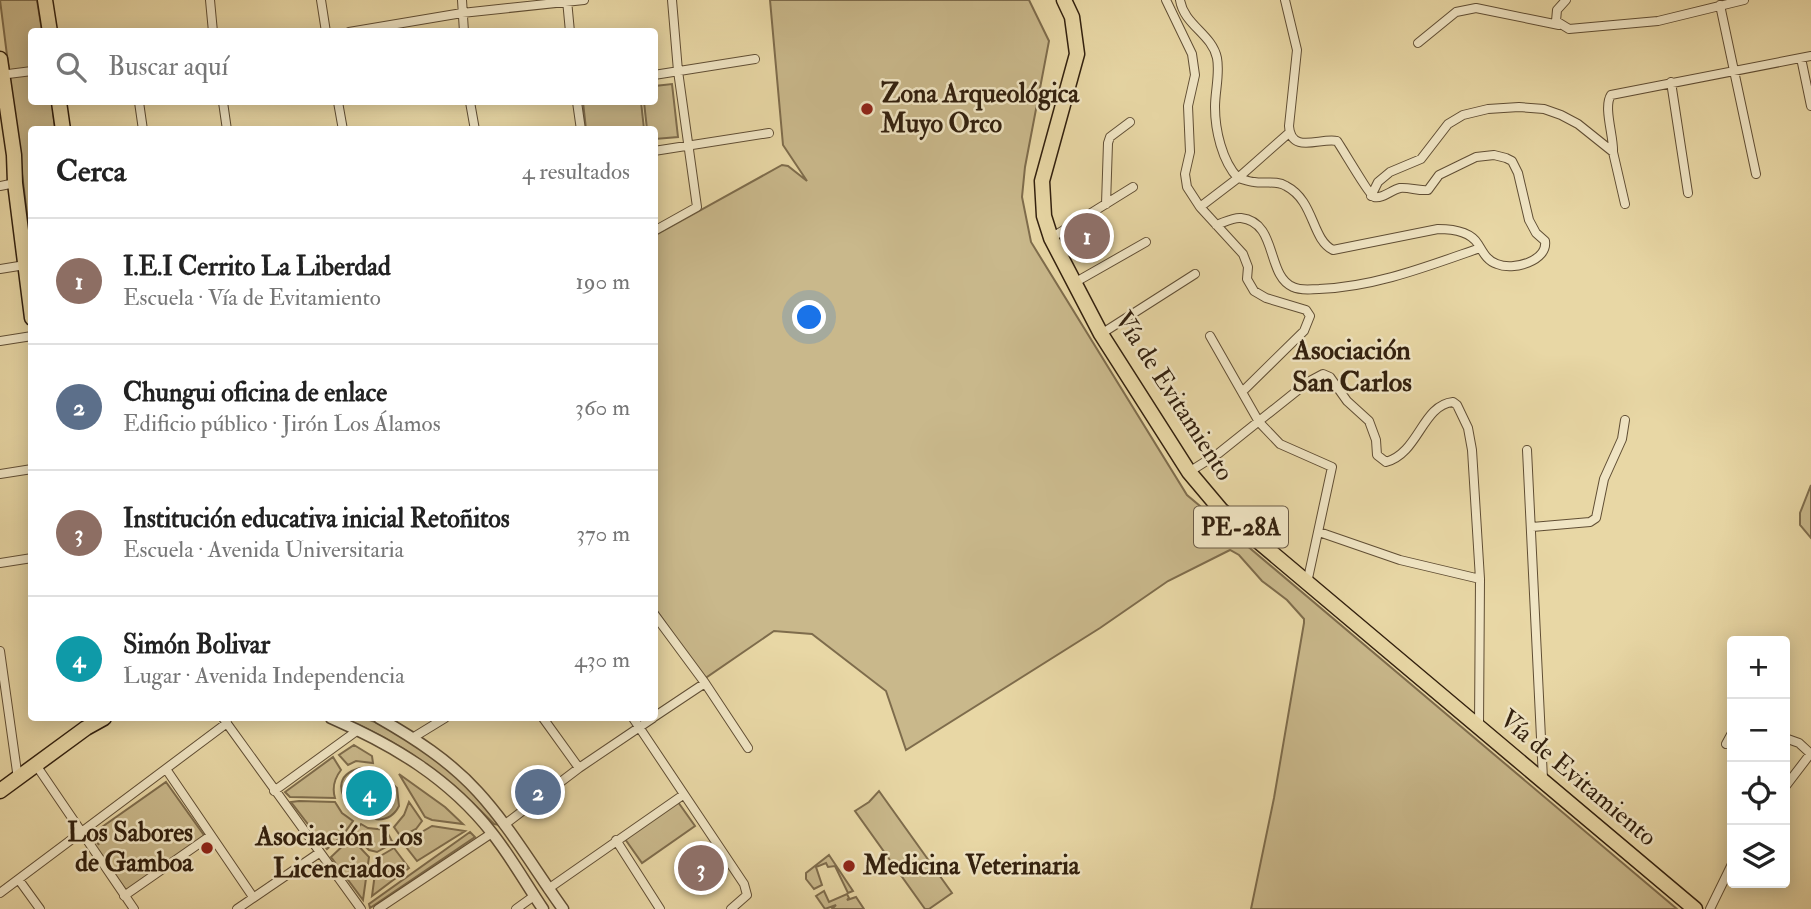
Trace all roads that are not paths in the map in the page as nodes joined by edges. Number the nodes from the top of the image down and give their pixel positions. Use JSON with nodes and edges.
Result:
{"nodes":[{"id":1,"x":46,"y":0,"type":"edge"},
{"id":2,"x":210,"y":0,"type":"edge"},
{"id":3,"x":321,"y":0,"type":"edge"},
{"id":4,"x":462,"y":0,"type":"edge"},
{"id":5,"x":584,"y":0,"type":"edge"},
{"id":6,"x":672,"y":0,"type":"edge"},
{"id":7,"x":1064,"y":0,"type":"edge"},
{"id":8,"x":1167,"y":0,"type":"edge"},
{"id":9,"x":1180,"y":0,"type":"edge"},
{"id":10,"x":1285,"y":0,"type":"edge"},
{"id":11,"x":1566,"y":0,"type":"edge"},
{"id":12,"x":1744,"y":0,"type":"edge"},
{"id":13,"x":567,"y":1,"type":"edge"},
{"id":14,"x":1720,"y":5,"type":"junction"},
{"id":15,"x":462,"y":13,"type":"junction"},
{"id":16,"x":1560,"y":25,"type":"junction"},
{"id":17,"x":50,"y":28,"type":"edge"},
{"id":18,"x":214,"y":28,"type":"edge"},
{"id":19,"x":325,"y":28,"type":"edge"},
{"id":20,"x":373,"y":28,"type":"edge"},
{"id":21,"x":464,"y":28,"type":"edge"},
{"id":22,"x":570,"y":28,"type":"edge"},
{"id":23,"x":1418,"y":43,"type":"dead end"},
{"id":24,"x":1811,"y":56,"type":"edge"},
{"id":25,"x":1801,"y":58,"type":"junction"},
{"id":26,"x":0,"y":59,"type":"edge"},
{"id":27,"x":755,"y":59,"type":"dead end"},
{"id":28,"x":1735,"y":70,"type":"junction"},
{"id":29,"x":678,"y":71,"type":"junction"},
{"id":30,"x":28,"y":72,"type":"edge"},
{"id":31,"x":658,"y":74,"type":"edge"},
{"id":32,"x":1,"y":75,"type":"edge"},
{"id":33,"x":1671,"y":82,"type":"junction"},
{"id":34,"x":59,"y":105,"type":"edge"},
{"id":35,"x":139,"y":105,"type":"edge"},
{"id":36,"x":223,"y":105,"type":"edge"},
{"id":37,"x":339,"y":105,"type":"edge"},
{"id":38,"x":471,"y":105,"type":"edge"},
{"id":39,"x":577,"y":105,"type":"edge"},
{"id":40,"x":1811,"y":106,"type":"edge"},
{"id":41,"x":1130,"y":122,"type":"dead end"},
{"id":42,"x":62,"y":126,"type":"edge"},
{"id":43,"x":142,"y":126,"type":"edge"},
{"id":44,"x":226,"y":126,"type":"edge"},
{"id":45,"x":342,"y":126,"type":"edge"},
{"id":46,"x":474,"y":126,"type":"edge"},
{"id":47,"x":580,"y":126,"type":"edge"},
{"id":48,"x":1290,"y":132,"type":"junction"},
{"id":49,"x":769,"y":133,"type":"dead end"},
{"id":50,"x":688,"y":144,"type":"junction"},
{"id":51,"x":658,"y":149,"type":"edge"},
{"id":52,"x":1613,"y":152,"type":"junction"},
{"id":53,"x":1756,"y":174,"type":"dead end"},
{"id":54,"x":1238,"y":178,"type":"junction"},
{"id":55,"x":15,"y":183,"type":"junction"},
{"id":56,"x":0,"y":186,"type":"edge"},
{"id":57,"x":1133,"y":187,"type":"dead end"},
{"id":58,"x":1688,"y":193,"type":"dead end"},
{"id":59,"x":1371,"y":196,"type":"junction"},
{"id":60,"x":1106,"y":204,"type":"junction"},
{"id":61,"x":1625,"y":204,"type":"dead end"},
{"id":62,"x":1199,"y":207,"type":"junction"},
{"id":63,"x":1216,"y":225,"type":"junction"},
{"id":64,"x":658,"y":229,"type":"edge"},
{"id":65,"x":1051,"y":238,"type":"junction"},
{"id":66,"x":1146,"y":242,"type":"dead end"},
{"id":67,"x":1480,"y":248,"type":"junction"},
{"id":68,"x":24,"y":265,"type":"junction"},
{"id":69,"x":0,"y":269,"type":"edge"},
{"id":70,"x":1195,"y":274,"type":"dead end"},
{"id":71,"x":1074,"y":283,"type":"junction"},
{"id":72,"x":28,"y":292,"type":"edge"},
{"id":73,"x":1101,"y":334,"type":"junction"},
{"id":74,"x":1210,"y":336,"type":"dead end"},
{"id":75,"x":28,"y":337,"type":"edge"},
{"id":76,"x":0,"y":341,"type":"edge"},
{"id":77,"x":1243,"y":391,"type":"junction"},
{"id":78,"x":1625,"y":420,"type":"dead end"},
{"id":79,"x":1259,"y":422,"type":"junction"},
{"id":80,"x":1527,"y":450,"type":"dead end"},
{"id":81,"x":28,"y":470,"type":"edge"},
{"id":82,"x":1189,"y":472,"type":"junction"},
{"id":83,"x":0,"y":474,"type":"edge"},
{"id":84,"x":1532,"y":527,"type":"junction"},
{"id":85,"x":1319,"y":532,"type":"junction"},
{"id":86,"x":28,"y":559,"type":"edge"},
{"id":87,"x":0,"y":563,"type":"edge"},
{"id":88,"x":1480,"y":579,"type":"junction"},
{"id":89,"x":1307,"y":583,"type":"junction"},
{"id":90,"x":658,"y":619,"type":"edge"},
{"id":91,"x":0,"y":651,"type":"edge"},
{"id":92,"x":705,"y":683,"type":"junction"},
{"id":93,"x":658,"y":714,"type":"edge"},
{"id":94,"x":224,"y":721,"type":"edge"},
{"id":95,"x":226,"y":721,"type":"edge"},
{"id":96,"x":338,"y":721,"type":"edge"},
{"id":97,"x":385,"y":721,"type":"edge"},
{"id":98,"x":440,"y":721,"type":"edge"},
{"id":99,"x":545,"y":721,"type":"edge"},
{"id":100,"x":635,"y":721,"type":"edge"},
{"id":101,"x":648,"y":721,"type":"edge"},
{"id":102,"x":84,"y":723,"type":"edge"},
{"id":103,"x":11,"y":724,"type":"junction"},
{"id":104,"x":0,"y":726,"type":"edge"},
{"id":105,"x":1479,"y":726,"type":"junction"},
{"id":106,"x":639,"y":727,"type":"junction"},
{"id":107,"x":358,"y":730,"type":"junction"},
{"id":108,"x":414,"y":737,"type":"junction"},
{"id":109,"x":1790,"y":739,"type":"edge"},
{"id":110,"x":748,"y":748,"type":"dead end"},
{"id":111,"x":1811,"y":753,"type":"edge"},
{"id":112,"x":36,"y":765,"type":"junction"},
{"id":113,"x":166,"y":768,"type":"junction"},
{"id":114,"x":579,"y":768,"type":"junction"},
{"id":115,"x":18,"y":779,"type":"junction"},
{"id":116,"x":1543,"y":779,"type":"junction"},
{"id":117,"x":1790,"y":780,"type":"edge"},
{"id":118,"x":0,"y":791,"type":"edge"},
{"id":119,"x":274,"y":791,"type":"junction"},
{"id":120,"x":683,"y":795,"type":"junction"},
{"id":121,"x":504,"y":825,"type":"junction"},
{"id":122,"x":81,"y":831,"type":"junction"},
{"id":123,"x":492,"y":833,"type":"junction"},
{"id":124,"x":210,"y":836,"type":"junction"},
{"id":125,"x":616,"y":840,"type":"junction"},
{"id":126,"x":319,"y":853,"type":"junction"},
{"id":127,"x":1727,"y":874,"type":"edge"},
{"id":128,"x":19,"y":880,"type":"junction"},
{"id":129,"x":548,"y":888,"type":"junction"},
{"id":130,"x":0,"y":893,"type":"edge"},
{"id":131,"x":124,"y":895,"type":"junction"},
{"id":132,"x":534,"y":896,"type":"junction"},
{"id":133,"x":253,"y":897,"type":"junction"},
{"id":134,"x":40,"y":909,"type":"edge"},
{"id":135,"x":134,"y":909,"type":"edge"},
{"id":136,"x":237,"y":909,"type":"edge"},
{"id":137,"x":361,"y":909,"type":"edge"},
{"id":138,"x":378,"y":909,"type":"edge"},
{"id":139,"x":516,"y":909,"type":"edge"},
{"id":140,"x":544,"y":909,"type":"edge"},
{"id":141,"x":563,"y":909,"type":"edge"},
{"id":142,"x":660,"y":909,"type":"edge"},
{"id":143,"x":732,"y":909,"type":"edge"},
{"id":144,"x":1695,"y":909,"type":"edge"},
{"id":145,"x":1710,"y":909,"type":"edge"}],
"edges":[{"from":1,"to":17,"type":"highway"},
{"from":2,"to":18,"type":"street"},
{"from":3,"to":19,"type":"street"},
{"from":4,"to":15,"type":"street"},
{"from":5,"to":13,"type":"street"},
{"from":6,"to":29,"type":"street"},
{"from":7,"to":65,"type":"highway","name":"Vía de Evitamiento","number":"PE-28A"},
{"from":8,"to":62,"type":"street"},
{"from":9,"to":54,"type":"street"},
{"from":10,"to":48,"type":"street"},
{"from":11,"to":16,"type":"street"},
{"from":12,"to":14,"type":"street"},
{"from":13,"to":15,"type":"street"},
{"from":13,"to":22,"type":"street"},
{"from":14,"to":16,"type":"street"},
{"from":14,"to":28,"type":"street"},
{"from":15,"to":20,"type":"street"},
{"from":15,"to":21,"type":"street"},
{"from":16,"to":23,"type":"street"},
{"from":24,"to":25,"type":"street"},
{"from":25,"to":28,"type":"street"},
{"from":25,"to":40,"type":"street"},
{"from":26,"to":32,"type":"highway"},
{"from":27,"to":29,"type":"street"},
{"from":28,"to":33,"type":"street"},
{"from":28,"to":53,"type":"street"},
{"from":29,"to":31,"type":"street"},
{"from":29,"to":50,"type":"street"},
{"from":30,"to":32,"type":"street"},
{"from":32,"to":55,"type":"highway"},
{"from":33,"to":52,"type":"street"},
{"from":33,"to":58,"type":"street"},
{"from":34,"to":42,"type":"highway"},
{"from":35,"to":43,"type":"street"},
{"from":36,"to":44,"type":"street"},
{"from":37,"to":45,"type":"street"},
{"from":38,"to":46,"type":"street"},
{"from":39,"to":47,"type":"street"},
{"from":41,"to":60,"type":"street"},
{"from":48,"to":54,"type":"street"},
{"from":48,"to":59,"type":"street"},
{"from":49,"to":50,"type":"street"},
{"from":50,"to":51,"type":"street"},
{"from":50,"to":64,"type":"street"},
{"from":52,"to":59,"type":"street"},
{"from":52,"to":61,"type":"street"},
{"from":54,"to":62,"type":"street"},
{"from":54,"to":67,"type":"street"},
{"from":55,"to":56,"type":"street"},
{"from":55,"to":68,"type":"highway"},
{"from":57,"to":60,"type":"street"},
{"from":59,"to":67,"type":"street"},
{"from":60,"to":65,"type":"street"},
{"from":62,"to":63,"type":"street"},
{"from":63,"to":67,"type":"street"},
{"from":63,"to":77,"type":"street"},
{"from":65,"to":71,"type":"highway","name":"Vía de Evitamiento","number":"PE-28A"},
{"from":66,"to":71,"type":"street"},
{"from":68,"to":69,"type":"street"},
{"from":68,"to":72,"type":"highway"},
{"from":70,"to":73,"type":"street"},
{"from":71,"to":73,"type":"highway","name":"Vía de Evitamiento","number":"PE-28A"},
{"from":73,"to":82,"type":"highway","name":"Vía de Evitamiento","number":"PE-28A"},
{"from":74,"to":77,"type":"street"},
{"from":75,"to":76,"type":"street"},
{"from":77,"to":79,"type":"street"},
{"from":78,"to":84,"type":"street"},
{"from":79,"to":82,"type":"street"},
{"from":79,"to":85,"type":"street"},
{"from":79,"to":88,"type":"street"},
{"from":80,"to":84,"type":"street"},
{"from":81,"to":83,"type":"street"},
{"from":82,"to":89,"type":"highway","name":"Vía de Evitamiento","number":"PE-28A"},
{"from":84,"to":116,"type":"street"},
{"from":85,"to":88,"type":"street"},
{"from":85,"to":89,"type":"street"},
{"from":86,"to":87,"type":"street"},
{"from":88,"to":105,"type":"street"},
{"from":89,"to":105,"type":"highway","name":"Vía de Evitamiento","number":"PE-28A"},
{"from":90,"to":92,"type":"street"},
{"from":91,"to":103,"type":"street"},
{"from":92,"to":93,"type":"street"},
{"from":92,"to":110,"type":"street"},
{"from":94,"to":113,"type":"street"},
{"from":95,"to":119,"type":"street"},
{"from":96,"to":107,"type":"street"},
{"from":97,"to":108,"type":"street"},
{"from":98,"to":108,"type":"street"},
{"from":99,"to":114,"type":"street"},
{"from":100,"to":106,"type":"street"},
{"from":101,"to":106,"type":"street"},
{"from":102,"to":112,"type":"highway"},
{"from":103,"to":104,"type":"street"},
{"from":103,"to":115,"type":"street"},
{"from":105,"to":116,"type":"highway","name":"Vía de Evitamiento","number":"PE-28A"},
{"from":106,"to":114,"type":"street"},
{"from":106,"to":120,"type":"street"},
{"from":107,"to":119,"type":"street"},
{"from":107,"to":123,"type":"street"},
{"from":108,"to":121,"type":"street"},
{"from":109,"to":111,"type":"street"},
{"from":111,"to":117,"type":"street"},
{"from":112,"to":115,"type":"highway"},
{"from":112,"to":122,"type":"street"},
{"from":113,"to":122,"type":"street"},
{"from":113,"to":124,"type":"street"},
{"from":114,"to":121,"type":"street"},
{"from":115,"to":118,"type":"highway"},
{"from":116,"to":144,"type":"highway","name":"Vía de Evitamiento","number":"PE-28A"},
{"from":119,"to":126,"type":"street"},
{"from":120,"to":125,"type":"street"},
{"from":120,"to":143,"type":"street"},
{"from":121,"to":129,"type":"street"},
{"from":122,"to":128,"type":"street"},
{"from":122,"to":131,"type":"street"},
{"from":123,"to":132,"type":"street"},
{"from":123,"to":138,"type":"street"},
{"from":124,"to":131,"type":"street"},
{"from":124,"to":133,"type":"street"},
{"from":125,"to":129,"type":"street"},
{"from":125,"to":142,"type":"street"},
{"from":126,"to":133,"type":"street"},
{"from":126,"to":137,"type":"street"},
{"from":127,"to":145,"type":"street"},
{"from":128,"to":130,"type":"street"},
{"from":128,"to":134,"type":"street"},
{"from":129,"to":141,"type":"street"},
{"from":131,"to":135,"type":"street"},
{"from":132,"to":139,"type":"street"},
{"from":132,"to":140,"type":"street"},
{"from":133,"to":136,"type":"street"}]}
